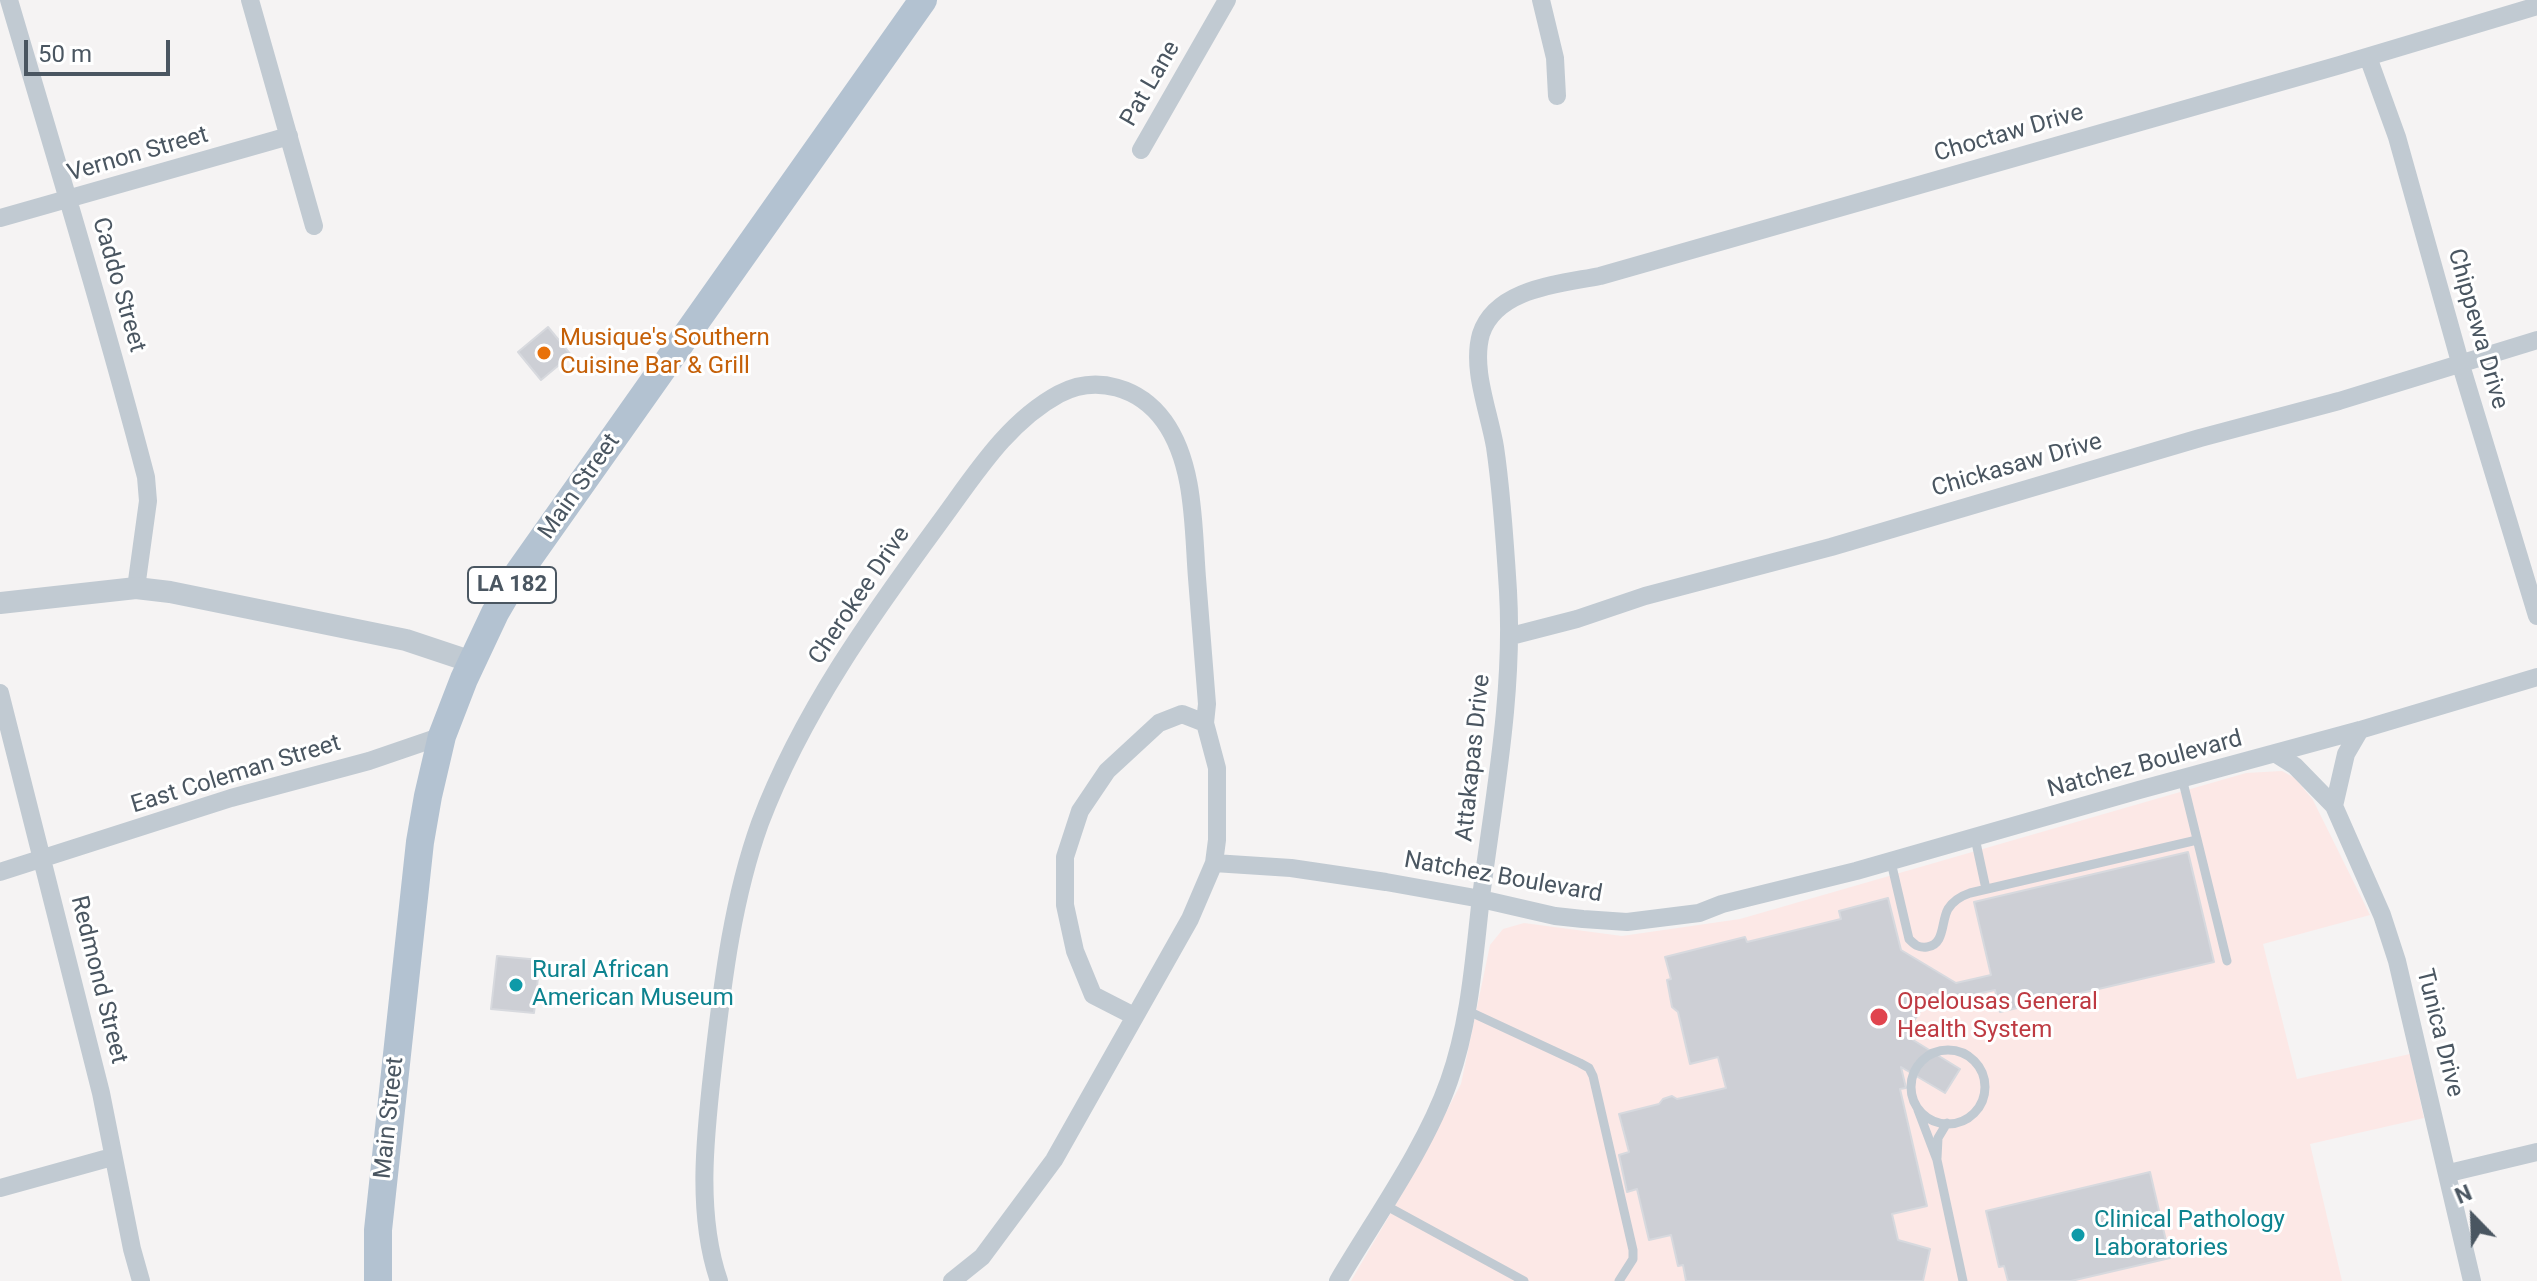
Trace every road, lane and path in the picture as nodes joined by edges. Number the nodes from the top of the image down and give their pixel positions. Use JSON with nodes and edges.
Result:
{"nodes":[{"id":1,"x":9,"y":0,"type":"edge"},
{"id":2,"x":250,"y":0,"type":"edge"},
{"id":3,"x":923,"y":0,"type":"edge"},
{"id":4,"x":1227,"y":0,"type":"edge"},
{"id":5,"x":1541,"y":0,"type":"edge"},
{"id":6,"x":2537,"y":6,"type":"edge"},
{"id":7,"x":2368,"y":57,"type":"junction"},
{"id":8,"x":1557,"y":96,"type":"dead end"},
{"id":9,"x":289,"y":136,"type":"junction"},
{"id":10,"x":1141,"y":150,"type":"dead end"},
{"id":11,"x":68,"y":200,"type":"junction"},
{"id":12,"x":0,"y":218,"type":"edge"},
{"id":13,"x":314,"y":226,"type":"dead end"},
{"id":14,"x":1496,"y":310,"type":"joint"},
{"id":15,"x":2537,"y":340,"type":"edge"},
{"id":16,"x":2460,"y":362,"type":"junction"},
{"id":17,"x":136,"y":588,"type":"junction"},
{"id":18,"x":0,"y":603,"type":"edge"},
{"id":19,"x":2537,"y":616,"type":"edge"},
{"id":20,"x":1511,"y":636,"type":"junction"},
{"id":21,"x":472,"y":662,"type":"junction"},
{"id":22,"x":2537,"y":677,"type":"edge"},
{"id":23,"x":0,"y":693,"type":"edge"},
{"id":24,"x":1205,"y":723,"type":"junction"},
{"id":25,"x":2360,"y":730,"type":"junction"},
{"id":26,"x":442,"y":736,"type":"junction"},
{"id":27,"x":2276,"y":754,"type":"junction"},
{"id":28,"x":2182,"y":778,"type":"junction"},
{"id":29,"x":2334,"y":806,"type":"junction"},
{"id":30,"x":1975,"y":838,"type":"junction"},
{"id":31,"x":2197,"y":840,"type":"junction"},
{"id":32,"x":44,"y":860,"type":"junction"},
{"id":33,"x":1891,"y":862,"type":"junction"},
{"id":34,"x":1214,"y":863,"type":"junction"},
{"id":35,"x":0,"y":872,"type":"edge"},
{"id":36,"x":1986,"y":889,"type":"junction"},
{"id":37,"x":1481,"y":899,"type":"junction"},
{"id":38,"x":2227,"y":961,"type":"dead end"},
{"id":39,"x":1466,"y":1010,"type":"junction"},
{"id":40,"x":1134,"y":1016,"type":"junction"},
{"id":41,"x":1916,"y":1105,"type":"junction"},
{"id":42,"x":1947,"y":1123,"type":"junction"},
{"id":43,"x":2537,"y":1152,"type":"edge"},
{"id":44,"x":112,"y":1157,"type":"junction"},
{"id":45,"x":1937,"y":1160,"type":"junction"},
{"id":46,"x":2449,"y":1173,"type":"junction"},
{"id":47,"x":0,"y":1188,"type":"edge"},
{"id":48,"x":1383,"y":1204,"type":"junction"},
{"id":49,"x":141,"y":1281,"type":"edge"},
{"id":50,"x":378,"y":1281,"type":"edge"},
{"id":51,"x":719,"y":1281,"type":"edge"},
{"id":52,"x":952,"y":1281,"type":"edge"},
{"id":53,"x":1338,"y":1281,"type":"edge"},
{"id":54,"x":1524,"y":1281,"type":"edge"},
{"id":55,"x":1619,"y":1281,"type":"edge"},
{"id":56,"x":1963,"y":1281,"type":"edge"},
{"id":57,"x":2472,"y":1281,"type":"edge"}],
"edges":[{"from":1,"to":11,"type":"street","name":"Caddo Street"},
{"from":2,"to":9,"type":"street"},
{"from":3,"to":21,"type":"main road","name":"Main Street","number":"LA 182"},
{"from":4,"to":10,"type":"street","name":"Pat Lane"},
{"from":5,"to":8,"type":"street"},
{"from":6,"to":7,"type":"street","name":"Choctaw Drive"},
{"from":7,"to":14,"type":"street","name":"Choctaw Drive"},
{"from":7,"to":16,"type":"street","name":"Chippewa Drive"},
{"from":9,"to":11,"type":"street","name":"Vernon Street"},
{"from":9,"to":13,"type":"street"},
{"from":11,"to":12,"type":"street","name":"Vernon Street"},
{"from":11,"to":17,"type":"street","name":"Caddo Street"},
{"from":14,"to":20,"type":"street","name":"Attakapas Drive"},
{"from":15,"to":16,"type":"street","name":"Chickasaw Drive"},
{"from":16,"to":19,"type":"street","name":"Chippewa Drive"},
{"from":16,"to":20,"type":"street","name":"Chickasaw Drive"},
{"from":17,"to":18,"type":"street"},
{"from":17,"to":21,"type":"street"},
{"from":20,"to":37,"type":"street","name":"Attakapas Drive"},
{"from":21,"to":26,"type":"main road","name":"Main Street","number":"LA 182"},
{"from":22,"to":25,"type":"street","name":"Natchez Boulevard"},
{"from":23,"to":32,"type":"street","name":"Redmond Street"},
{"from":24,"to":34,"type":"street","name":"Cherokee Drive"},
{"from":24,"to":40,"type":"street"},
{"from":24,"to":51,"type":"street","name":"Cherokee Drive"},
{"from":25,"to":27,"type":"street","name":"Natchez Boulevard"},
{"from":25,"to":29,"type":"street"},
{"from":26,"to":32,"type":"street","name":"East Coleman Street"},
{"from":26,"to":50,"type":"main road","name":"Main Street","number":"LA 182"},
{"from":27,"to":28,"type":"street","name":"Natchez Boulevard"},
{"from":27,"to":29,"type":"street","name":"Tunica Drive"},
{"from":28,"to":30,"type":"street","name":"Natchez Boulevard"},
{"from":28,"to":31,"type":"lane"},
{"from":29,"to":46,"type":"street","name":"Tunica Drive"},
{"from":30,"to":33,"type":"street","name":"Natchez Boulevard"},
{"from":30,"to":36,"type":"lane"},
{"from":31,"to":36,"type":"lane"},
{"from":31,"to":38,"type":"lane"},
{"from":32,"to":35,"type":"street","name":"East Coleman Street"},
{"from":32,"to":44,"type":"street","name":"Redmond Street"},
{"from":33,"to":36,"type":"lane"},
{"from":33,"to":37,"type":"street","name":"Natchez Boulevard"},
{"from":34,"to":37,"type":"street","name":"Natchez Boulevard"},
{"from":34,"to":40,"type":"street"},
{"from":37,"to":39,"type":"street","name":"Attakapas Drive"},
{"from":39,"to":48,"type":"street","name":"Attakapas Drive"},
{"from":39,"to":55,"type":"lane"},
{"from":40,"to":52,"type":"street"},
{"from":41,"to":42,"type":"lane"},
{"from":41,"to":42,"type":"lane"},
{"from":41,"to":45,"type":"lane"},
{"from":42,"to":45,"type":"lane"},
{"from":43,"to":46,"type":"street"},
{"from":44,"to":47,"type":"street"},
{"from":44,"to":49,"type":"street","name":"Redmond Street"},
{"from":45,"to":56,"type":"lane"},
{"from":46,"to":57,"type":"street","name":"Tunica Drive"},
{"from":48,"to":53,"type":"street","name":"Attakapas Drive"},
{"from":48,"to":54,"type":"lane"}]}
